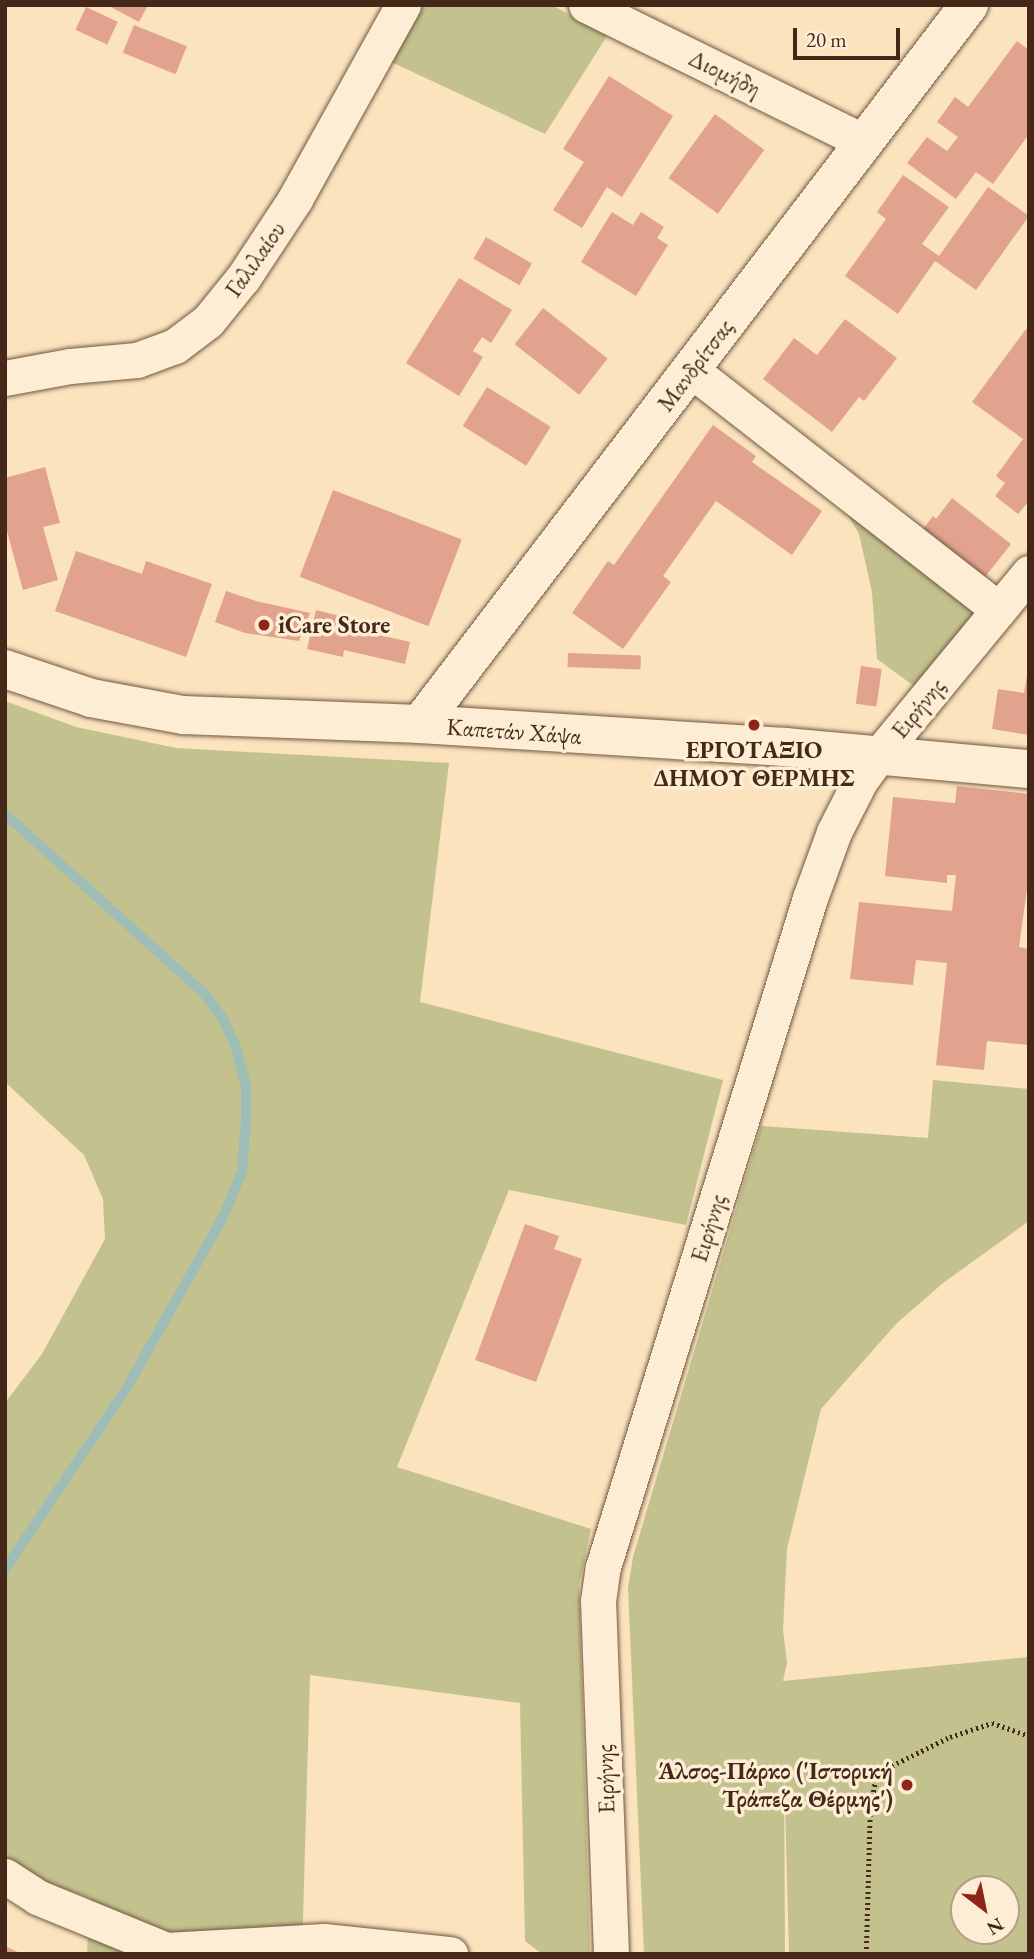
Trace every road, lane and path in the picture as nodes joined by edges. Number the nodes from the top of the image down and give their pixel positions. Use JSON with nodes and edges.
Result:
{"nodes":[{"id":1,"x":402,"y":5,"type":"edge"},
{"id":2,"x":586,"y":5,"type":"edge"},
{"id":3,"x":969,"y":5,"type":"edge"},
{"id":4,"x":864,"y":142,"type":"junction"},
{"id":5,"x":691,"y":370,"type":"junction"},
{"id":6,"x":5,"y":378,"type":"edge"},
{"id":7,"x":1029,"y":573,"type":"edge"},
{"id":8,"x":999,"y":610,"type":"junction"},
{"id":9,"x":5,"y":669,"type":"edge"},
{"id":10,"x":420,"y":724,"type":"junction"},
{"id":11,"x":879,"y":755,"type":"junction"},
{"id":12,"x":1029,"y":769,"type":"edge"},
{"id":13,"x":1029,"y":1736,"type":"edge"},
{"id":14,"x":5,"y":1876,"type":"edge"},
{"id":15,"x":450,"y":1954,"type":"edge"},
{"id":16,"x":611,"y":1954,"type":"edge"},
{"id":17,"x":866,"y":1954,"type":"edge"}],
"edges":[{"from":1,"to":6,"type":"street","name":"Γαλιλαίου"},
{"from":2,"to":4,"type":"street","name":"Διομήδη"},
{"from":3,"to":4,"type":"main road","name":"Μανδρίτσας"},
{"from":4,"to":5,"type":"main road","name":"Μανδρίτσας"},
{"from":5,"to":8,"type":"street"},
{"from":5,"to":10,"type":"main road","name":"Μανδρίτσας"},
{"from":7,"to":8,"type":"street","name":"Ειρήνης"},
{"from":8,"to":11,"type":"street","name":"Ειρήνης"},
{"from":9,"to":10,"type":"main road","name":"Καπετάν Χάψα"},
{"from":10,"to":11,"type":"main road","name":"Καπετάν Χάψα"},
{"from":11,"to":12,"type":"main road","name":"Καπετάν Χάψα"},
{"from":11,"to":16,"type":"street","name":"Ειρήνης"},
{"from":13,"to":17,"type":"path"},
{"from":14,"to":15,"type":"street"}]}
